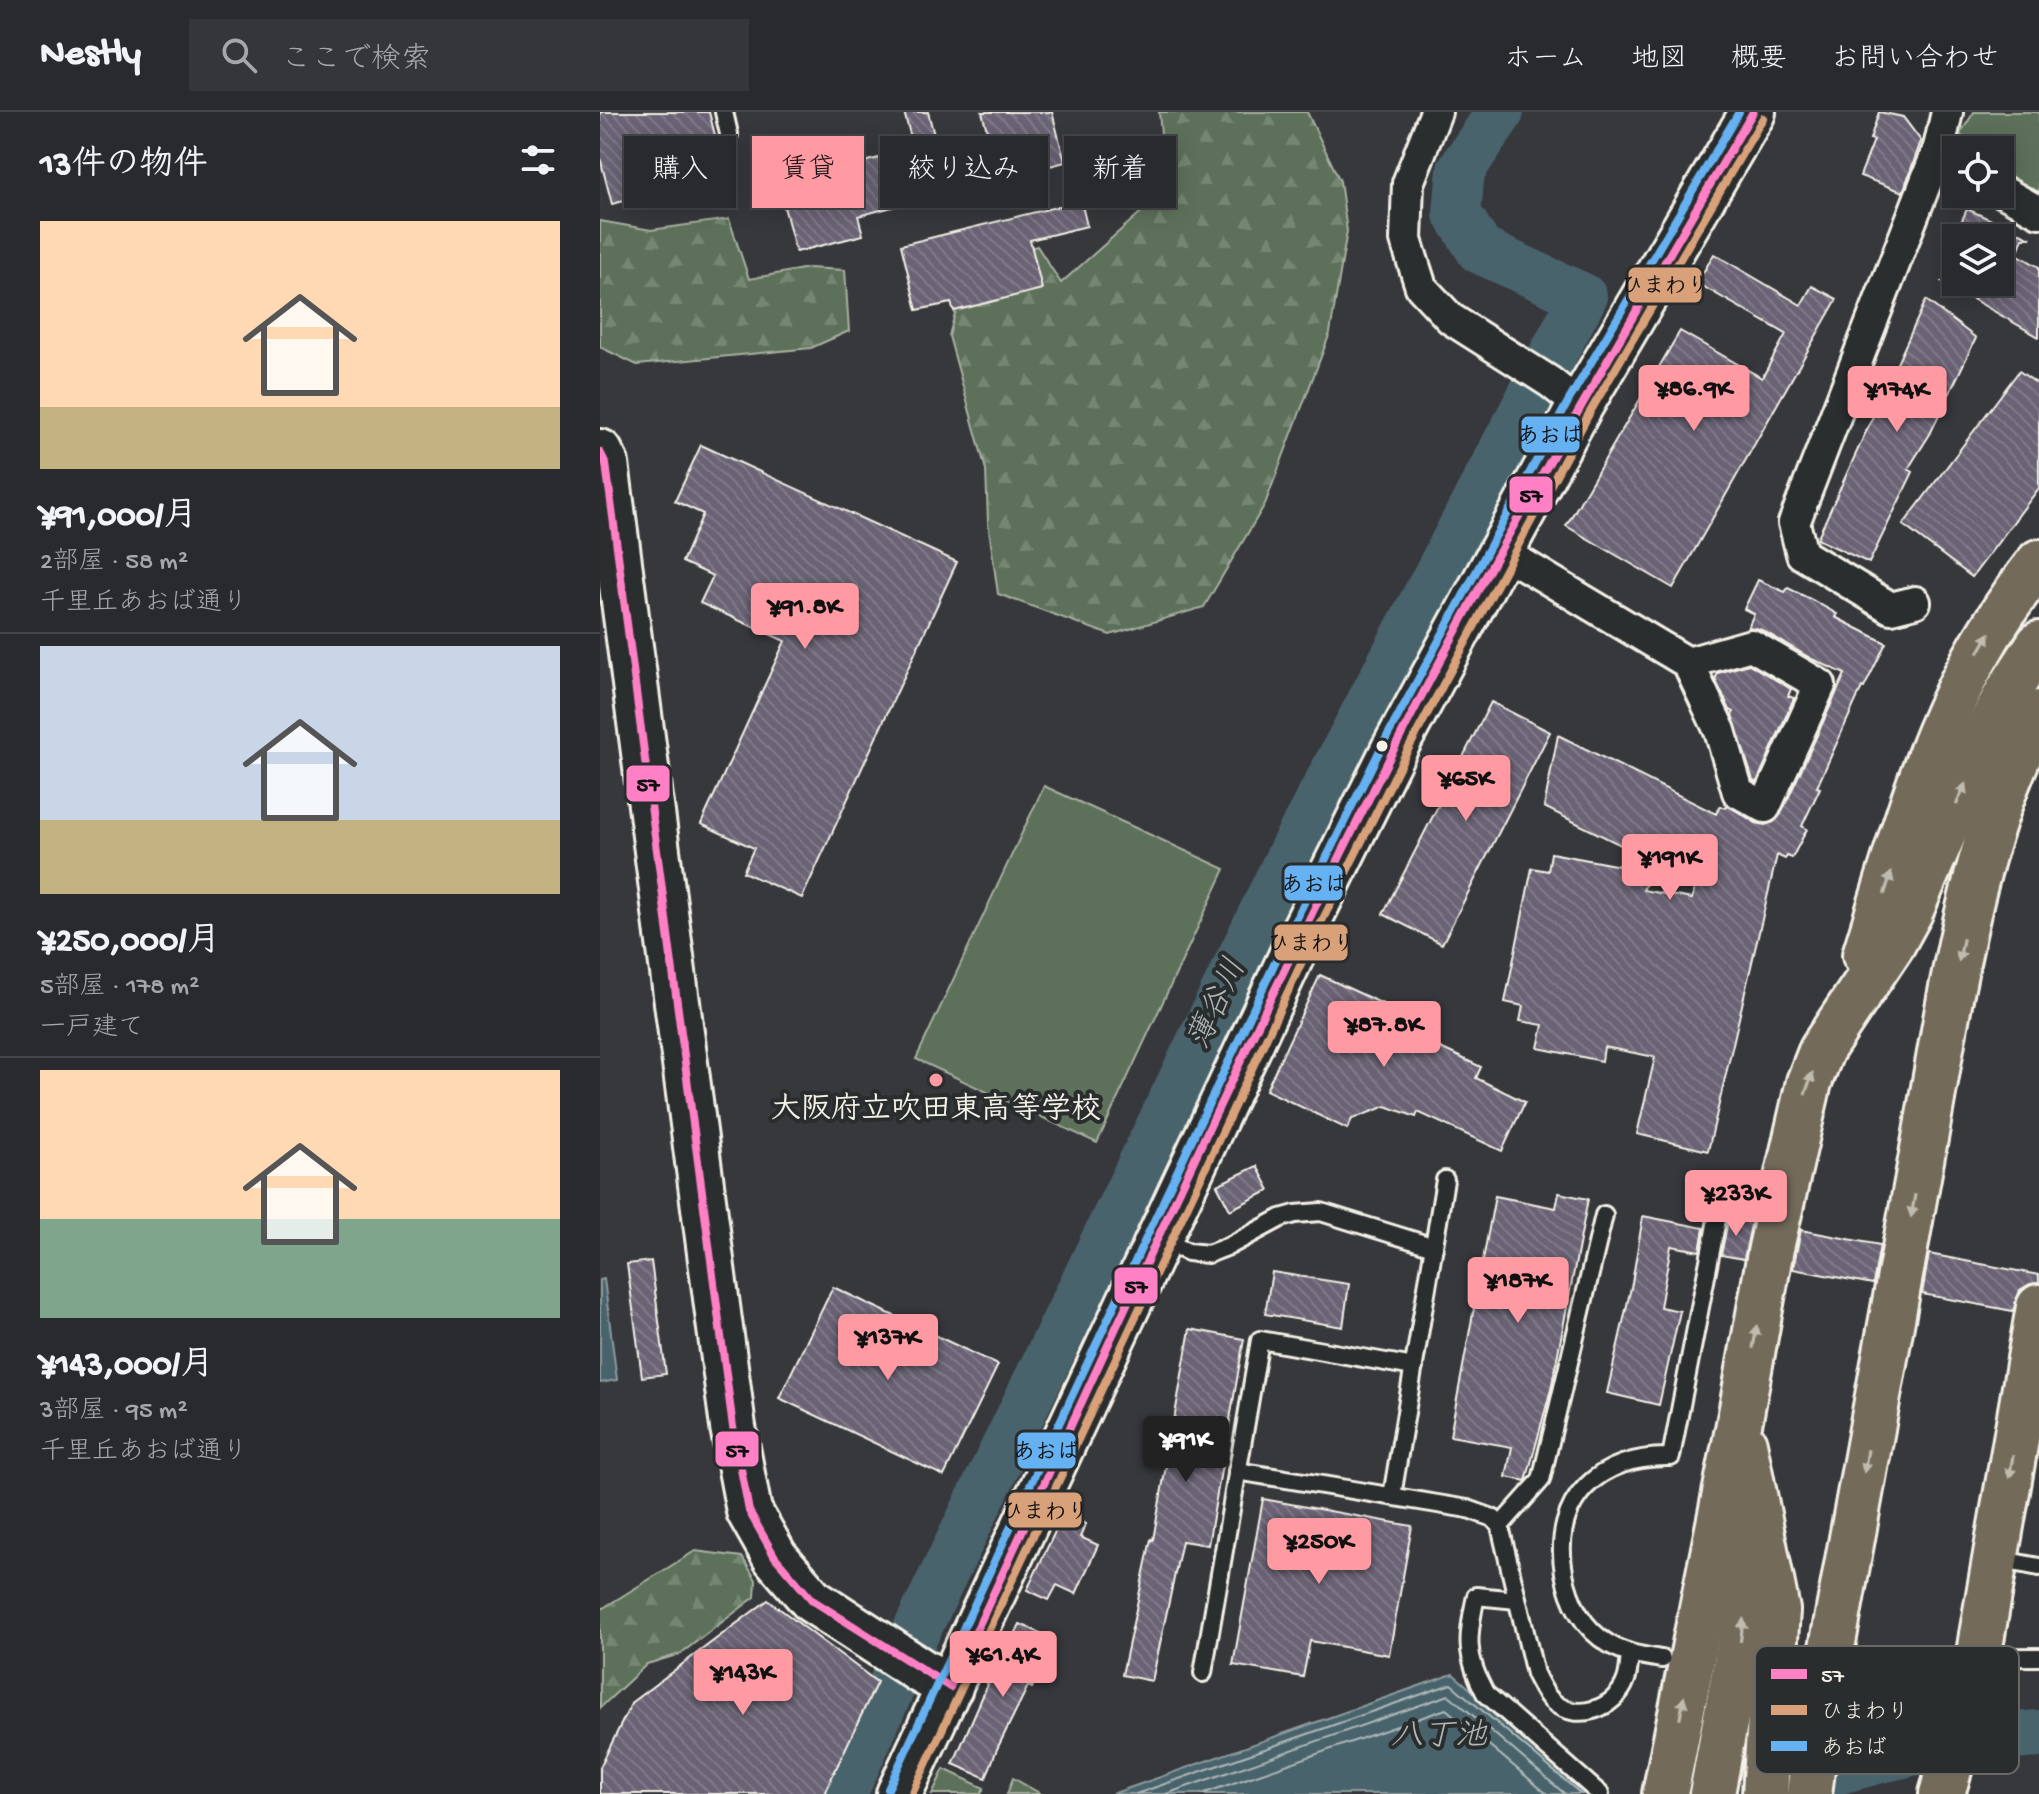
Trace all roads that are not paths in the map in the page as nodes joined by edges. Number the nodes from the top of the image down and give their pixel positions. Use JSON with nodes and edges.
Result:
{"nodes":[{"id":1,"x":724,"y":112,"type":"edge"},
{"id":2,"x":1436,"y":112,"type":"edge"},
{"id":3,"x":1753,"y":112,"type":"edge"},
{"id":4,"x":1944,"y":113,"type":"edge"},
{"id":5,"x":729,"y":134,"type":"dead end"},
{"id":6,"x":1946,"y":136,"type":"edge"},
{"id":7,"x":1942,"y":168,"type":"edge"},
{"id":8,"x":2014,"y":198,"type":"edge"},
{"id":9,"x":2039,"y":212,"type":"edge"},
{"id":10,"x":1580,"y":406,"type":"junction"},
{"id":11,"x":600,"y":452,"type":"edge"},
{"id":12,"x":1501,"y":551,"type":"junction"},
{"id":13,"x":2039,"y":562,"type":"edge"},
{"id":14,"x":1915,"y":602,"type":"dead end"},
{"id":15,"x":2039,"y":644,"type":"edge"},
{"id":16,"x":1688,"y":663,"type":"junction"},
{"id":17,"x":2039,"y":713,"type":"edge"},
{"id":18,"x":1848,"y":1011,"type":"junction"},
{"id":19,"x":1445,"y":1180,"type":"dead end"},
{"id":20,"x":1720,"y":1204,"type":"dead end"},
{"id":21,"x":1604,"y":1215,"type":"dead end"},
{"id":22,"x":1158,"y":1239,"type":"junction"},
{"id":23,"x":1434,"y":1247,"type":"junction"},
{"id":24,"x":2039,"y":1307,"type":"edge"},
{"id":25,"x":1414,"y":1367,"type":"junction"},
{"id":26,"x":1741,"y":1414,"type":"junction"},
{"id":27,"x":1237,"y":1471,"type":"junction"},
{"id":28,"x":1392,"y":1496,"type":"junction"},
{"id":29,"x":1500,"y":1526,"type":"junction"},
{"id":30,"x":1995,"y":1559,"type":"junction"},
{"id":31,"x":2039,"y":1567,"type":"edge"},
{"id":32,"x":1517,"y":1600,"type":"junction"},
{"id":33,"x":1775,"y":1646,"type":"edge"},
{"id":34,"x":1832,"y":1646,"type":"edge"},
{"id":35,"x":1980,"y":1646,"type":"edge"},
{"id":36,"x":1630,"y":1654,"type":"junction"},
{"id":37,"x":2019,"y":1657,"type":"edge"},
{"id":38,"x":2039,"y":1657,"type":"edge"},
{"id":39,"x":1662,"y":1659,"type":"dead end"},
{"id":40,"x":919,"y":1669,"type":"junction"},
{"id":41,"x":1203,"y":1673,"type":"dead end"},
{"id":42,"x":1767,"y":1774,"type":"edge"},
{"id":43,"x":1812,"y":1774,"type":"edge"},
{"id":44,"x":1948,"y":1774,"type":"edge"},
{"id":45,"x":1965,"y":1774,"type":"edge"},
{"id":46,"x":1715,"y":1778,"type":"edge"},
{"id":47,"x":1666,"y":1790,"type":"edge"},
{"id":48,"x":899,"y":1794,"type":"edge"},
{"id":49,"x":1600,"y":1794,"type":"edge"},
{"id":50,"x":1765,"y":1794,"type":"edge"},
{"id":51,"x":1809,"y":1794,"type":"edge"},
{"id":52,"x":1942,"y":1794,"type":"edge"},
{"id":53,"x":1963,"y":1794,"type":"edge"}],
"edges":[{"from":1,"to":5,"type":"lane"},
{"from":2,"to":10,"type":"street"},
{"from":3,"to":10,"type":"street"},
{"from":4,"to":6,"type":"street"},
{"from":7,"to":14,"type":"street"},
{"from":8,"to":9,"type":"street"},
{"from":10,"to":12,"type":"street"},
{"from":11,"to":40,"type":"street"},
{"from":12,"to":16,"type":"street"},
{"from":12,"to":22,"type":"street"},
{"from":18,"to":13,"type":"highway","one_way":true},
{"from":18,"to":15,"type":"highway","one_way":true},
{"from":16,"to":16,"type":"street"},
{"from":17,"to":34,"type":"highway","one_way":true},
{"from":26,"to":18,"type":"highway","one_way":true},
{"from":19,"to":23,"type":"lane"},
{"from":20,"to":36,"type":"lane"},
{"from":21,"to":29,"type":"lane"},
{"from":22,"to":23,"type":"lane"},
{"from":22,"to":40,"type":"street"},
{"from":23,"to":25,"type":"lane"},
{"from":24,"to":30,"type":"highway","one_way":true},
{"from":25,"to":27,"type":"lane"},
{"from":25,"to":28,"type":"lane"},
{"from":26,"to":33,"type":"highway"},
{"from":46,"to":26,"type":"highway","one_way":true},
{"from":47,"to":26,"type":"highway","one_way":true},
{"from":27,"to":28,"type":"lane"},
{"from":27,"to":41,"type":"lane"},
{"from":28,"to":29,"type":"lane"},
{"from":29,"to":32,"type":"lane"},
{"from":30,"to":31,"type":"lane"},
{"from":30,"to":35,"type":"highway","bridge":true},
{"from":32,"to":36,"type":"lane"},
{"from":32,"to":49,"type":"lane"},
{"from":36,"to":39,"type":"lane"},
{"from":37,"to":38,"type":"lane"},
{"from":40,"to":48,"type":"street"},
{"from":42,"to":50,"type":"highway"},
{"from":43,"to":51,"type":"highway","one_way":true},
{"from":44,"to":52,"type":"highway"},
{"from":45,"to":53,"type":"highway"}]}
